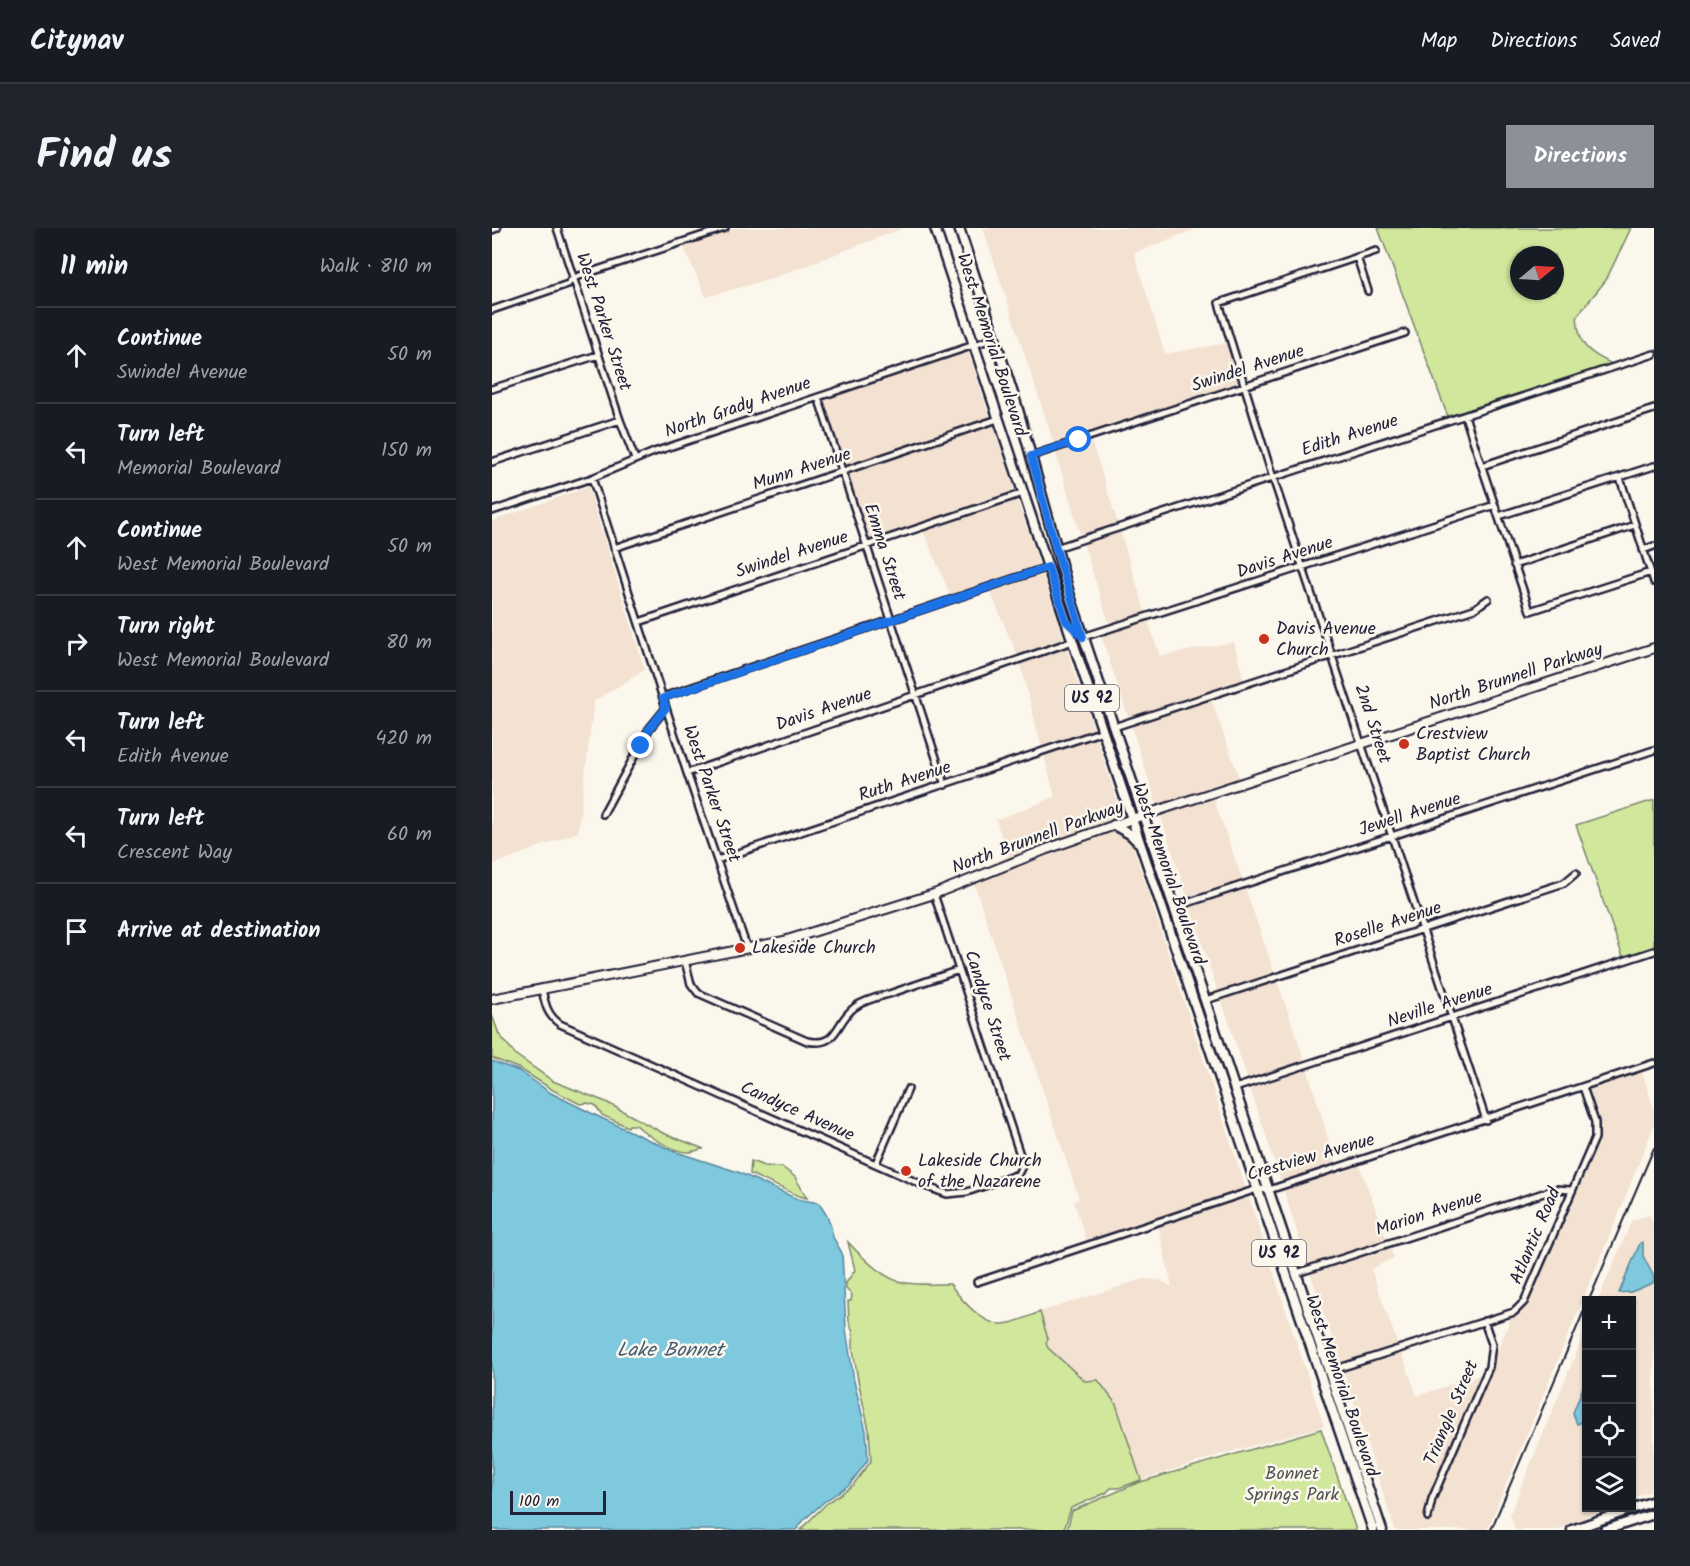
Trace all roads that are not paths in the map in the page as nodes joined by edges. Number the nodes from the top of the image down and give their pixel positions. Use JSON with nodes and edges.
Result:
{"nodes":[{"id":1,"x":497,"y":228,"type":"edge"},
{"id":2,"x":557,"y":228,"type":"edge"},
{"id":3,"x":725,"y":228,"type":"edge"},
{"id":4,"x":935,"y":228,"type":"edge"},
{"id":5,"x":959,"y":228,"type":"edge"},
{"id":6,"x":492,"y":230,"type":"edge"},
{"id":7,"x":1376,"y":251,"type":"dead end"},
{"id":8,"x":1357,"y":257,"type":"junction"},
{"id":9,"x":573,"y":278,"type":"junction"},
{"id":10,"x":1368,"y":291,"type":"dead end"},
{"id":11,"x":492,"y":310,"type":"edge"},
{"id":12,"x":1405,"y":333,"type":"dead end"},
{"id":13,"x":995,"y":338,"type":"junction"},
{"id":14,"x":974,"y":345,"type":"junction"},
{"id":15,"x":1654,"y":354,"type":"edge"},
{"id":16,"x":598,"y":355,"type":"junction"},
{"id":17,"x":1245,"y":386,"type":"junction"},
{"id":18,"x":492,"y":389,"type":"edge"},
{"id":19,"x":818,"y":397,"type":"junction"},
{"id":20,"x":1654,"y":409,"type":"edge"},
{"id":21,"x":1465,"y":416,"type":"junction"},
{"id":22,"x":998,"y":419,"type":"junction"},
{"id":23,"x":620,"y":420,"type":"junction"},
{"id":24,"x":1031,"y":456,"type":"junction"},
{"id":25,"x":635,"y":459,"type":"junction"},
{"id":26,"x":492,"y":462,"type":"edge"},
{"id":27,"x":1482,"y":466,"type":"junction"},
{"id":28,"x":1654,"y":466,"type":"edge"},
{"id":29,"x":843,"y":472,"type":"junction"},
{"id":30,"x":592,"y":478,"type":"junction"},
{"id":31,"x":1273,"y":478,"type":"junction"},
{"id":32,"x":1620,"y":478,"type":"junction"},
{"id":33,"x":1023,"y":493,"type":"junction"},
{"id":34,"x":1495,"y":505,"type":"junction"},
{"id":35,"x":492,"y":511,"type":"edge"},
{"id":36,"x":1499,"y":516,"type":"junction"},
{"id":37,"x":1635,"y":525,"type":"junction"},
{"id":38,"x":867,"y":546,"type":"junction"},
{"id":39,"x":1654,"y":546,"type":"edge"},
{"id":40,"x":614,"y":548,"type":"junction"},
{"id":41,"x":1056,"y":548,"type":"junction"},
{"id":42,"x":1643,"y":550,"type":"junction"},
{"id":43,"x":1514,"y":565,"type":"junction"},
{"id":44,"x":1048,"y":567,"type":"junction"},
{"id":45,"x":1303,"y":567,"type":"junction"},
{"id":46,"x":1651,"y":572,"type":"junction"},
{"id":47,"x":1654,"y":582,"type":"edge"},
{"id":48,"x":1488,"y":599,"type":"dead end"},
{"id":49,"x":890,"y":621,"type":"junction"},
{"id":50,"x":1066,"y":621,"type":"junction"},
{"id":51,"x":639,"y":622,"type":"junction"},
{"id":52,"x":1083,"y":637,"type":"junction"},
{"id":53,"x":1073,"y":641,"type":"junction"},
{"id":54,"x":1654,"y":648,"type":"edge"},
{"id":55,"x":1090,"y":656,"type":"junction"},
{"id":56,"x":1334,"y":656,"type":"junction"},
{"id":57,"x":916,"y":695,"type":"junction"},
{"id":58,"x":663,"y":698,"type":"junction"},
{"id":59,"x":666,"y":708,"type":"junction"},
{"id":60,"x":1114,"y":727,"type":"junction"},
{"id":61,"x":1103,"y":731,"type":"junction"},
{"id":62,"x":1363,"y":743,"type":"junction"},
{"id":63,"x":1654,"y":750,"type":"edge"},
{"id":64,"x":687,"y":773,"type":"junction"},
{"id":65,"x":945,"y":785,"type":"junction"},
{"id":66,"x":603,"y":814,"type":"dead end"},
{"id":67,"x":1144,"y":816,"type":"junction"},
{"id":68,"x":1132,"y":819,"type":"junction"},
{"id":69,"x":1114,"y":825,"type":"junction"},
{"id":70,"x":1393,"y":836,"type":"junction"},
{"id":71,"x":1141,"y":846,"type":"junction"},
{"id":72,"x":717,"y":860,"type":"junction"},
{"id":73,"x":1576,"y":873,"type":"dead end"},
{"id":74,"x":934,"y":894,"type":"junction"},
{"id":75,"x":1175,"y":907,"type":"junction"},
{"id":76,"x":1424,"y":929,"type":"junction"},
{"id":77,"x":747,"y":948,"type":"junction"},
{"id":78,"x":1654,"y":951,"type":"edge"},
{"id":79,"x":685,"y":961,"type":"junction"},
{"id":80,"x":959,"y":970,"type":"junction"},
{"id":81,"x":1186,"y":976,"type":"junction"},
{"id":82,"x":542,"y":989,"type":"junction"},
{"id":83,"x":492,"y":999,"type":"edge"},
{"id":84,"x":1206,"y":1000,"type":"junction"},
{"id":85,"x":1195,"y":1002,"type":"junction"},
{"id":86,"x":1452,"y":1018,"type":"junction"},
{"id":87,"x":1214,"y":1024,"type":"junction"},
{"id":88,"x":1654,"y":1063,"type":"edge"},
{"id":89,"x":1583,"y":1087,"type":"junction"},
{"id":90,"x":1235,"y":1088,"type":"junction"},
{"id":91,"x":908,"y":1089,"type":"dead end"},
{"id":92,"x":1486,"y":1120,"type":"junction"},
{"id":93,"x":1012,"y":1127,"type":"joint"},
{"id":94,"x":876,"y":1163,"type":"junction"},
{"id":95,"x":1257,"y":1188,"type":"junction"},
{"id":96,"x":1269,"y":1190,"type":"junction"},
{"id":97,"x":1571,"y":1190,"type":"junction"},
{"id":98,"x":1297,"y":1273,"type":"junction"},
{"id":99,"x":1288,"y":1279,"type":"junction"},
{"id":100,"x":977,"y":1282,"type":"dead end"},
{"id":101,"x":1484,"y":1321,"type":"junction"},
{"id":102,"x":1330,"y":1371,"type":"junction"},
{"id":103,"x":1319,"y":1374,"type":"junction"},
{"id":104,"x":1353,"y":1442,"type":"junction"},
{"id":105,"x":1654,"y":1501,"type":"edge"},
{"id":106,"x":1642,"y":1505,"type":"junction"},
{"id":107,"x":1654,"y":1514,"type":"edge"},
{"id":108,"x":1428,"y":1517,"type":"dead end"},
{"id":109,"x":1600,"y":1520,"type":"junction"},
{"id":110,"x":1373,"y":1530,"type":"edge"},
{"id":111,"x":1382,"y":1530,"type":"edge"},
{"id":112,"x":1572,"y":1530,"type":"edge"},
{"id":113,"x":1585,"y":1530,"type":"edge"},
{"id":114,"x":1604,"y":1530,"type":"edge"}],
"edges":[{"from":1,"to":6,"type":"street"},
{"from":2,"to":9,"type":"street","name":"West Parker Street"},
{"from":3,"to":9,"type":"street"},
{"from":4,"to":14,"type":"main road","name":"West Memorial Boulevard","number":"US 92"},
{"from":5,"to":13,"type":"main road","number":"US 92"},
{"from":7,"to":8,"type":"street"},
{"from":8,"to":10,"type":"street"},
{"from":8,"to":17,"type":"street","name":"2nd Street"},
{"from":9,"to":11,"type":"street"},
{"from":9,"to":16,"type":"street","name":"West Parker Street"},
{"from":12,"to":17,"type":"street","name":"Swindel Avenue"},
{"from":13,"to":14,"type":"street","name":"North Grady Avenue"},
{"from":13,"to":24,"type":"main road","number":"US 92"},
{"from":14,"to":19,"type":"street","name":"North Grady Avenue"},
{"from":14,"to":22,"type":"main road","name":"West Memorial Boulevard","number":"US 92"},
{"from":15,"to":21,"type":"street","name":"Edith Avenue"},
{"from":16,"to":18,"type":"street"},
{"from":16,"to":23,"type":"street","name":"West Parker Street"},
{"from":17,"to":24,"type":"street","name":"Swindel Avenue"},
{"from":17,"to":31,"type":"street","name":"2nd Street"},
{"from":19,"to":25,"type":"street","name":"North Grady Avenue"},
{"from":19,"to":29,"type":"street","name":"Emma Street"},
{"from":20,"to":27,"type":"street"},
{"from":21,"to":27,"type":"street"},
{"from":21,"to":31,"type":"street","name":"Edith Avenue"},
{"from":22,"to":29,"type":"street","name":"Munn Avenue"},
{"from":22,"to":33,"type":"main road","name":"West Memorial Boulevard","number":"US 92"},
{"from":23,"to":25,"type":"street","name":"West Parker Street"},
{"from":23,"to":26,"type":"street"},
{"from":24,"to":41,"type":"main road","number":"US 92"},
{"from":25,"to":30,"type":"street","name":"North Grady Avenue"},
{"from":27,"to":34,"type":"street"},
{"from":28,"to":32,"type":"street"},
{"from":29,"to":38,"type":"street","name":"Emma Street"},
{"from":29,"to":40,"type":"street","name":"Munn Avenue"},
{"from":30,"to":35,"type":"street","name":"North Grady Avenue"},
{"from":30,"to":40,"type":"street","name":"West Parker Street"},
{"from":31,"to":41,"type":"street","name":"Edith Avenue"},
{"from":31,"to":45,"type":"street","name":"2nd Street"},
{"from":32,"to":36,"type":"street"},
{"from":32,"to":37,"type":"street"},
{"from":33,"to":38,"type":"street","name":"Swindel Avenue"},
{"from":33,"to":44,"type":"main road","name":"West Memorial Boulevard","number":"US 92"},
{"from":34,"to":36,"type":"street"},
{"from":34,"to":45,"type":"street","name":"Davis Avenue"},
{"from":36,"to":43,"type":"street"},
{"from":37,"to":42,"type":"street"},
{"from":37,"to":43,"type":"street"},
{"from":38,"to":49,"type":"street","name":"Emma Street"},
{"from":38,"to":51,"type":"street","name":"Swindel Avenue"},
{"from":39,"to":42,"type":"street"},
{"from":40,"to":51,"type":"street","name":"West Parker Street"},
{"from":41,"to":52,"type":"main road","name":"West Memorial Boulevard","number":"US 92"},
{"from":42,"to":46,"type":"street"},
{"from":43,"to":46,"type":"street"},
{"from":44,"to":49,"type":"street"},
{"from":44,"to":50,"type":"main road","name":"West Memorial Boulevard","number":"US 92"},
{"from":45,"to":52,"type":"street","name":"Davis Avenue"},
{"from":45,"to":56,"type":"street","name":"2nd Street"},
{"from":46,"to":47,"type":"street"},
{"from":48,"to":56,"type":"street"},
{"from":49,"to":57,"type":"street","name":"Emma Street"},
{"from":49,"to":58,"type":"street"},
{"from":50,"to":52,"type":"main road"},
{"from":50,"to":53,"type":"main road","name":"West Memorial Boulevard","number":"US 92"},
{"from":51,"to":58,"type":"street","name":"West Parker Street"},
{"from":52,"to":55,"type":"main road","name":"West Memorial Boulevard","number":"US 92"},
{"from":53,"to":55,"type":"main road"},
{"from":53,"to":57,"type":"street","name":"Davis Avenue"},
{"from":53,"to":61,"type":"main road","name":"West Memorial Boulevard","number":"US 92"},
{"from":54,"to":62,"type":"street","name":"North Brunnell Parkway"},
{"from":55,"to":60,"type":"main road","name":"West Memorial Boulevard","number":"US 92"},
{"from":56,"to":60,"type":"street"},
{"from":56,"to":62,"type":"street","name":"2nd Street"},
{"from":57,"to":64,"type":"street","name":"Davis Avenue"},
{"from":57,"to":65,"type":"street","name":"Emma Street"},
{"from":58,"to":59,"type":"street","name":"West Parker Street"},
{"from":59,"to":64,"type":"street","name":"West Parker Street"},
{"from":59,"to":66,"type":"street"},
{"from":60,"to":67,"type":"main road","name":"West Memorial Boulevard","number":"US 92"},
{"from":61,"to":65,"type":"street","name":"Ruth Avenue"},
{"from":61,"to":68,"type":"main road","name":"West Memorial Boulevard","number":"US 92"},
{"from":62,"to":67,"type":"street","name":"North Brunnell Parkway"},
{"from":62,"to":70,"type":"street","name":"2nd Street"},
{"from":63,"to":70,"type":"street","name":"Jewell Avenue"},
{"from":64,"to":72,"type":"street","name":"West Parker Street"},
{"from":65,"to":72,"type":"street","name":"Ruth Avenue"},
{"from":67,"to":68,"type":"street","name":"North Brunnell Parkway"},
{"from":67,"to":75,"type":"main road","name":"West Memorial Boulevard","number":"US 92"},
{"from":68,"to":69,"type":"street","name":"North Brunnell Parkway"},
{"from":68,"to":71,"type":"main road","name":"West Memorial Boulevard","number":"US 92"},
{"from":69,"to":71,"type":"main road"},
{"from":69,"to":74,"type":"street","name":"North Brunnell Parkway"},
{"from":70,"to":75,"type":"street","name":"Jewell Avenue"},
{"from":70,"to":76,"type":"street","name":"2nd Street"},
{"from":71,"to":81,"type":"main road","name":"West Memorial Boulevard","number":"US 92"},
{"from":72,"to":77,"type":"street","name":"West Parker Street"},
{"from":73,"to":76,"type":"street","name":"Roselle Avenue"},
{"from":74,"to":77,"type":"street","name":"North Brunnell Parkway"},
{"from":74,"to":80,"type":"street","name":"Candyce Street"},
{"from":75,"to":84,"type":"main road","name":"West Memorial Boulevard","number":"US 92"},
{"from":76,"to":84,"type":"street","name":"Roselle Avenue"},
{"from":76,"to":86,"type":"street","name":"2nd Street"},
{"from":77,"to":79,"type":"street","name":"North Brunnell Parkway"},
{"from":78,"to":86,"type":"street","name":"Neville Avenue"},
{"from":79,"to":80,"type":"street"},
{"from":79,"to":82,"type":"street","name":"North Brunnell Parkway"},
{"from":80,"to":93,"type":"street","name":"Candyce Street"},
{"from":81,"to":84,"type":"main road"},
{"from":81,"to":85,"type":"main road","name":"West Memorial Boulevard","number":"US 92"},
{"from":82,"to":83,"type":"street","name":"North Brunnell Parkway"},
{"from":82,"to":94,"type":"street","name":"Candyce Avenue"},
{"from":84,"to":87,"type":"main road","name":"West Memorial Boulevard","number":"US 92"},
{"from":85,"to":87,"type":"main road"},
{"from":85,"to":95,"type":"main road","name":"West Memorial Boulevard","number":"US 92"},
{"from":86,"to":90,"type":"street","name":"Neville Avenue"},
{"from":86,"to":92,"type":"street","name":"2nd Street"},
{"from":87,"to":90,"type":"main road","name":"West Memorial Boulevard","number":"US 92"},
{"from":88,"to":89,"type":"street","name":"Crestview Avenue"},
{"from":89,"to":92,"type":"street","name":"Crestview Avenue"},
{"from":89,"to":97,"type":"street","name":"Atlantic Road"},
{"from":90,"to":96,"type":"main road","name":"West Memorial Boulevard","number":"US 92"},
{"from":91,"to":94,"type":"street"},
{"from":92,"to":96,"type":"street","name":"Crestview Avenue"},
{"from":93,"to":94,"type":"street","name":"Candyce Avenue"},
{"from":95,"to":96,"type":"street","name":"Crestview Avenue"},
{"from":95,"to":99,"type":"main road","name":"West Memorial Boulevard","number":"US 92"},
{"from":95,"to":100,"type":"street","name":"Crestview Avenue"},
{"from":96,"to":98,"type":"main road","name":"West Memorial Boulevard","number":"US 92"},
{"from":97,"to":98,"type":"street","name":"Marion Avenue"},
{"from":97,"to":101,"type":"street","name":"Atlantic Road"},
{"from":98,"to":102,"type":"main road","name":"West Memorial Boulevard","number":"US 92"},
{"from":99,"to":102,"type":"main road"},
{"from":99,"to":103,"type":"main road","name":"West Memorial Boulevard","number":"US 92"},
{"from":101,"to":102,"type":"street","name":"Atlantic Road"},
{"from":101,"to":108,"type":"street","name":"Triangle Street"},
{"from":102,"to":104,"type":"main road","name":"West Memorial Boulevard","number":"US 92"},
{"from":103,"to":104,"type":"main road"},
{"from":103,"to":110,"type":"main road","name":"West Memorial Boulevard","number":"US 92"},
{"from":104,"to":111,"type":"main road","name":"West Memorial Boulevard","number":"US 92"},
{"from":105,"to":106,"type":"main road"},
{"from":106,"to":109,"type":"main road"},
{"from":106,"to":114,"type":"main road"},
{"from":107,"to":114,"type":"main road"},
{"from":109,"to":112,"type":"main road"},
{"from":109,"to":113,"type":"main road"}]}
